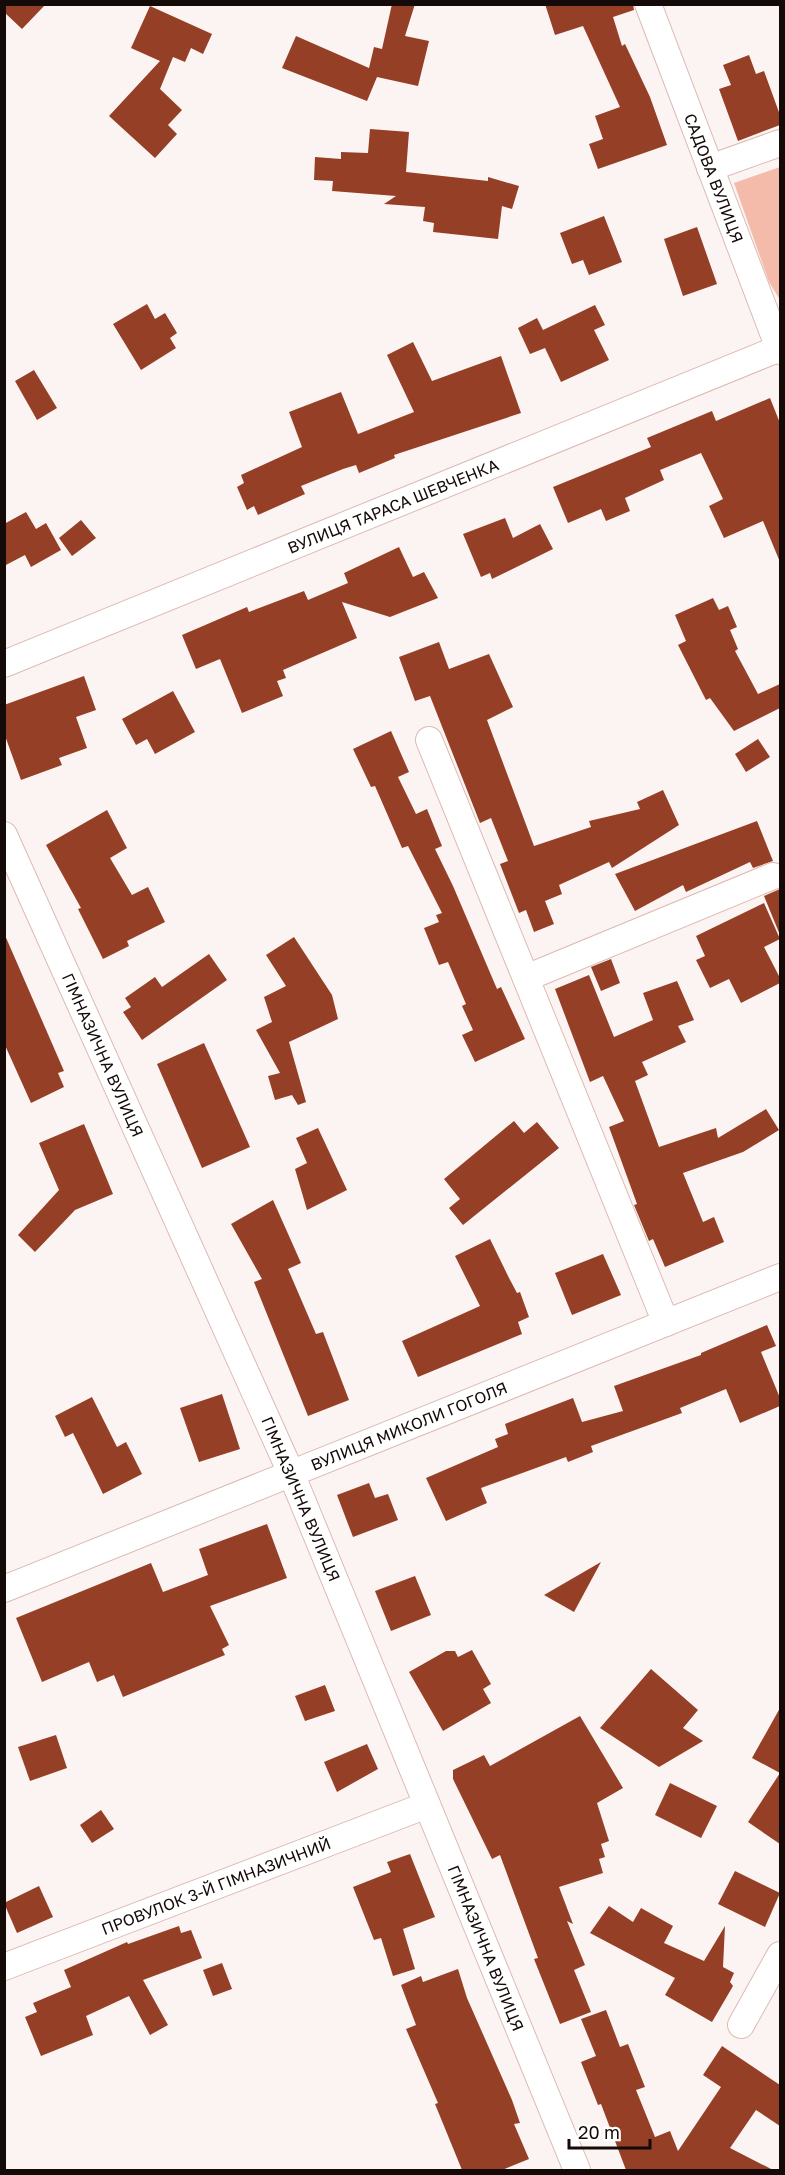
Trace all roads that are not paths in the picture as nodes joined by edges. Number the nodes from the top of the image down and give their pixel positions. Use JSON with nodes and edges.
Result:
{"nodes":[{"id":1,"x":648,"y":4,"type":"edge"},
{"id":2,"x":780,"y":143,"type":"edge"},
{"id":3,"x":710,"y":168,"type":"junction"},
{"id":4,"x":780,"y":349,"type":"edge"},
{"id":5,"x":4,"y":664,"type":"edge"},
{"id":6,"x":429,"y":740,"type":"dead end"},
{"id":7,"x":4,"y":835,"type":"edge"},
{"id":8,"x":773,"y":876,"type":"dead end"},
{"id":9,"x":526,"y":978,"type":"junction"},
{"id":10,"x":780,"y":1277,"type":"edge"},
{"id":11,"x":666,"y":1323,"type":"junction"},
{"id":12,"x":291,"y":1473,"type":"junction"},
{"id":13,"x":4,"y":1589,"type":"edge"},
{"id":14,"x":427,"y":1804,"type":"junction"},
{"id":15,"x":780,"y":1955,"type":"edge"},
{"id":16,"x":4,"y":1967,"type":"edge"},
{"id":17,"x":741,"y":2025,"type":"dead end"},
{"id":18,"x":577,"y":2170,"type":"edge"}],
"edges":[{"from":1,"to":3,"type":"street","name":"САДОВА ВУЛИЦЯ"},
{"from":2,"to":3,"type":"street"},
{"from":3,"to":4,"type":"street","name":"САДОВА ВУЛИЦЯ"},
{"from":4,"to":5,"type":"street","name":"ВУЛИЦЯ ТАРАСА ШЕВЧЕНКА"},
{"from":6,"to":9,"type":"street"},
{"from":7,"to":12,"type":"street","name":"ГІМНАЗИЧНА ВУЛИЦЯ"},
{"from":8,"to":9,"type":"street"},
{"from":9,"to":11,"type":"street"},
{"from":10,"to":11,"type":"street","name":"ВУЛИЦЯ МИКОЛИ ГОГОЛЯ"},
{"from":11,"to":12,"type":"street","name":"ВУЛИЦЯ МИКОЛИ ГОГОЛЯ"},
{"from":12,"to":13,"type":"street","name":"ВУЛИЦЯ МИКОЛИ ГОГОЛЯ"},
{"from":12,"to":14,"type":"street","name":"ГІМНАЗИЧНА ВУЛИЦЯ"},
{"from":14,"to":16,"type":"street","name":"ПРОВУЛОК 3-Й ГІМНАЗИЧНИЙ"},
{"from":14,"to":18,"type":"street","name":"ГІМНАЗИЧНА ВУЛИЦЯ"},
{"from":15,"to":17,"type":"street"}]}
